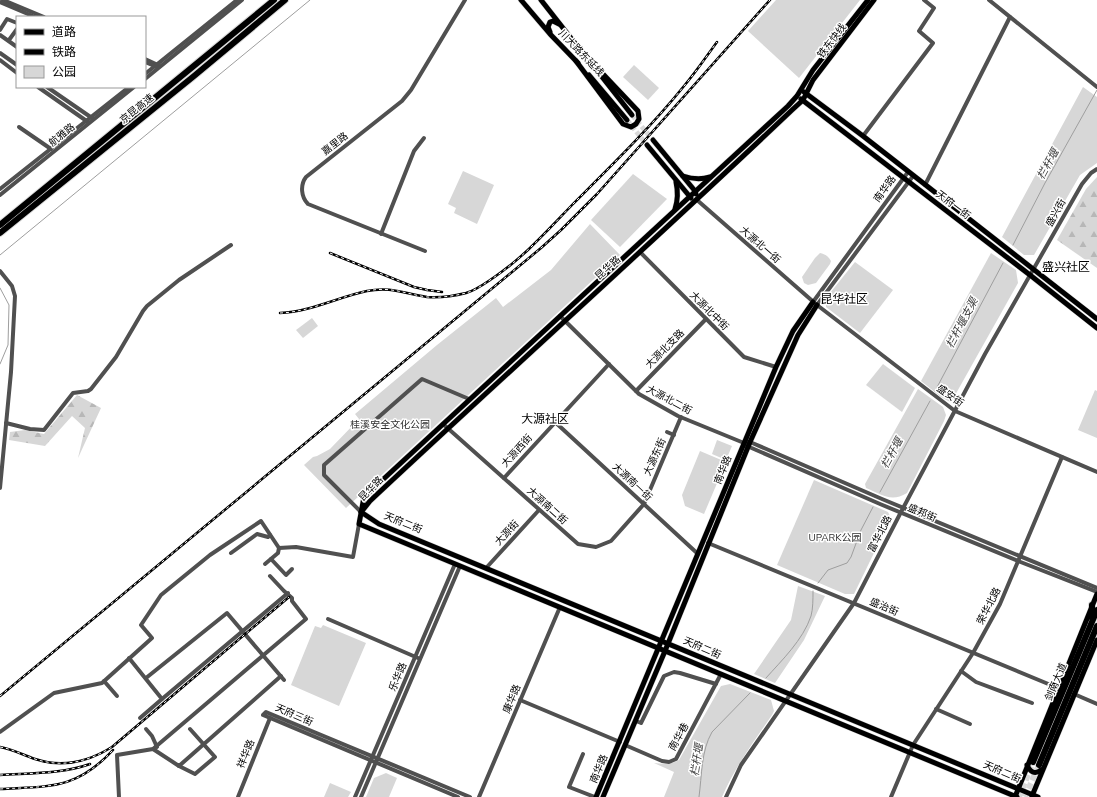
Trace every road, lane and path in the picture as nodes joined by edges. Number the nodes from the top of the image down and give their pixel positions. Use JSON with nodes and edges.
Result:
{"nodes":[{"id":1,"x":3,"y":0,"type":"edge"},
{"id":2,"x":237,"y":0,"type":"edge"},
{"id":3,"x":242,"y":0,"type":"edge"},
{"id":4,"x":274,"y":0,"type":"edge"},
{"id":5,"x":285,"y":0,"type":"edge"},
{"id":6,"x":465,"y":0,"type":"edge"},
{"id":7,"x":521,"y":0,"type":"edge"},
{"id":8,"x":541,"y":0,"type":"edge"},
{"id":9,"x":868,"y":0,"type":"edge"},
{"id":10,"x":874,"y":0,"type":"edge"},
{"id":11,"x":924,"y":0,"type":"edge"},
{"id":12,"x":989,"y":0,"type":"edge"},
{"id":13,"x":0,"y":2,"type":"edge"},
{"id":14,"x":33,"y":16,"type":"edge"},
{"id":15,"x":42,"y":16,"type":"edge"},
{"id":16,"x":1010,"y":17,"type":"junction"},
{"id":17,"x":16,"y":23,"type":"edge"},
{"id":18,"x":560,"y":24,"type":"junction"},
{"id":19,"x":0,"y":30,"type":"edge"},
{"id":20,"x":16,"y":30,"type":"edge"},
{"id":21,"x":550,"y":34,"type":"junction"},
{"id":22,"x":0,"y":35,"type":"edge"},
{"id":23,"x":9,"y":40,"type":"junction"},
{"id":24,"x":16,"y":46,"type":"edge"},
{"id":25,"x":0,"y":53,"type":"edge"},
{"id":26,"x":584,"y":54,"type":"junction"},
{"id":27,"x":0,"y":60,"type":"edge"},
{"id":28,"x":146,"y":60,"type":"edge"},
{"id":29,"x":146,"y":62,"type":"edge"},
{"id":30,"x":576,"y":62,"type":"junction"},
{"id":31,"x":16,"y":65,"type":"edge"},
{"id":32,"x":157,"y":66,"type":"junction"},
{"id":33,"x":16,"y":71,"type":"edge"},
{"id":34,"x":146,"y":73,"type":"edge"},
{"id":35,"x":146,"y":77,"type":"edge"},
{"id":36,"x":1096,"y":86,"type":"edge"},
{"id":37,"x":39,"y":88,"type":"edge"},
{"id":38,"x":48,"y":88,"type":"edge"},
{"id":39,"x":128,"y":88,"type":"edge"},
{"id":40,"x":133,"y":88,"type":"edge"},
{"id":41,"x":800,"y":89,"type":"junction"},
{"id":42,"x":806,"y":94,"type":"junction"},
{"id":43,"x":797,"y":96,"type":"junction"},
{"id":44,"x":803,"y":100,"type":"junction"},
{"id":45,"x":632,"y":115,"type":"tunnel mouth"},
{"id":46,"x":92,"y":119,"type":"junction"},
{"id":47,"x":626,"y":120,"type":"tunnel mouth"},
{"id":48,"x":88,"y":122,"type":"junction"},
{"id":49,"x":19,"y":126,"type":"dead end"},
{"id":50,"x":863,"y":136,"type":"junction"},
{"id":51,"x":424,"y":138,"type":"dead end"},
{"id":52,"x":653,"y":140,"type":"tunnel mouth"},
{"id":53,"x":647,"y":145,"type":"tunnel mouth"},
{"id":54,"x":51,"y":149,"type":"junction"},
{"id":55,"x":1097,"y":169,"type":"edge"},
{"id":56,"x":911,"y":174,"type":"junction"},
{"id":57,"x":682,"y":175,"type":"junction"},
{"id":58,"x":711,"y":177,"type":"junction"},
{"id":59,"x":906,"y":180,"type":"junction"},
{"id":60,"x":676,"y":181,"type":"junction"},
{"id":61,"x":925,"y":185,"type":"junction"},
{"id":62,"x":0,"y":189,"type":"edge"},
{"id":63,"x":695,"y":191,"type":"junction"},
{"id":64,"x":0,"y":194,"type":"edge"},
{"id":65,"x":689,"y":197,"type":"junction"},
{"id":66,"x":697,"y":200,"type":"junction"},
{"id":67,"x":674,"y":210,"type":"junction"},
{"id":68,"x":0,"y":225,"type":"edge"},
{"id":69,"x":0,"y":233,"type":"edge"},
{"id":70,"x":381,"y":234,"type":"junction"},
{"id":71,"x":231,"y":245,"type":"dead end"},
{"id":72,"x":425,"y":251,"type":"dead end"},
{"id":73,"x":640,"y":252,"type":"junction"},
{"id":74,"x":1034,"y":269,"type":"junction"},
{"id":75,"x":0,"y":271,"type":"edge"},
{"id":76,"x":1030,"y":275,"type":"junction"},
{"id":77,"x":815,"y":303,"type":"junction"},
{"id":78,"x":560,"y":316,"type":"junction"},
{"id":79,"x":1097,"y":318,"type":"edge"},
{"id":80,"x":706,"y":319,"type":"junction"},
{"id":81,"x":564,"y":321,"type":"junction"},
{"id":82,"x":1097,"y":328,"type":"edge"},
{"id":83,"x":609,"y":364,"type":"junction"},
{"id":84,"x":776,"y":367,"type":"junction"},
{"id":85,"x":636,"y":391,"type":"junction"},
{"id":86,"x":469,"y":400,"type":"junction"},
{"id":87,"x":955,"y":411,"type":"junction"},
{"id":88,"x":681,"y":417,"type":"junction"},
{"id":89,"x":555,"y":422,"type":"junction"},
{"id":90,"x":6,"y":423,"type":"junction"},
{"id":91,"x":443,"y":424,"type":"junction"},
{"id":92,"x":447,"y":429,"type":"junction"},
{"id":93,"x":667,"y":432,"type":"dead end"},
{"id":94,"x":674,"y":435,"type":"junction"},
{"id":95,"x":744,"y":442,"type":"junction"},
{"id":96,"x":749,"y":444,"type":"junction"},
{"id":97,"x":1062,"y":457,"type":"junction"},
{"id":98,"x":1097,"y":472,"type":"edge"},
{"id":99,"x":504,"y":478,"type":"junction"},
{"id":100,"x":0,"y":488,"type":"edge"},
{"id":101,"x":644,"y":504,"type":"junction"},
{"id":102,"x":903,"y":507,"type":"junction"},
{"id":103,"x":539,"y":510,"type":"junction"},
{"id":104,"x":361,"y":512,"type":"junction"},
{"id":105,"x":901,"y":512,"type":"junction"},
{"id":106,"x":359,"y":524,"type":"junction"},
{"id":107,"x":270,"y":535,"type":"junction"},
{"id":108,"x":706,"y":542,"type":"junction"},
{"id":109,"x":279,"y":548,"type":"junction"},
{"id":110,"x":231,"y":553,"type":"dead end"},
{"id":111,"x":698,"y":554,"type":"junction"},
{"id":112,"x":1020,"y":556,"type":"junction"},
{"id":113,"x":271,"y":559,"type":"junction"},
{"id":114,"x":1018,"y":561,"type":"junction"},
{"id":115,"x":265,"y":564,"type":"dead end"},
{"id":116,"x":458,"y":565,"type":"junction"},
{"id":117,"x":487,"y":567,"type":"junction"},
{"id":118,"x":292,"y":569,"type":"dead end"},
{"id":119,"x":270,"y":576,"type":"dead end"},
{"id":120,"x":1097,"y":588,"type":"edge"},
{"id":121,"x":288,"y":593,"type":"junction"},
{"id":122,"x":1097,"y":593,"type":"edge"},
{"id":123,"x":854,"y":604,"type":"junction"},
{"id":124,"x":560,"y":607,"type":"junction"},
{"id":125,"x":1094,"y":608,"type":"edge"},
{"id":126,"x":328,"y":619,"type":"dead end"},
{"id":127,"x":1094,"y":624,"type":"edge"},
{"id":128,"x":242,"y":632,"type":"junction"},
{"id":129,"x":662,"y":640,"type":"junction"},
{"id":130,"x":1097,"y":640,"type":"edge"},
{"id":131,"x":669,"y":643,"type":"junction"},
{"id":132,"x":658,"y":648,"type":"junction"},
{"id":133,"x":665,"y":651,"type":"junction"},
{"id":134,"x":973,"y":653,"type":"junction"},
{"id":135,"x":264,"y":655,"type":"junction"},
{"id":136,"x":130,"y":658,"type":"junction"},
{"id":137,"x":418,"y":658,"type":"junction"},
{"id":138,"x":961,"y":671,"type":"junction"},
{"id":139,"x":721,"y":674,"type":"junction"},
{"id":140,"x":281,"y":676,"type":"junction"},
{"id":141,"x":146,"y":678,"type":"junction"},
{"id":142,"x":284,"y":680,"type":"dead end"},
{"id":143,"x":104,"y":681,"type":"junction"},
{"id":144,"x":716,"y":684,"type":"junction"},
{"id":145,"x":1058,"y":688,"type":"junction"},
{"id":146,"x":791,"y":694,"type":"junction"},
{"id":147,"x":1074,"y":694,"type":"junction"},
{"id":148,"x":117,"y":696,"type":"dead end"},
{"id":149,"x":162,"y":698,"type":"junction"},
{"id":150,"x":520,"y":700,"type":"junction"},
{"id":151,"x":786,"y":701,"type":"junction"},
{"id":152,"x":1032,"y":703,"type":"dead end"},
{"id":153,"x":1097,"y":704,"type":"edge"},
{"id":154,"x":936,"y":709,"type":"junction"},
{"id":155,"x":140,"y":718,"type":"dead end"},
{"id":156,"x":270,"y":718,"type":"junction"},
{"id":157,"x":636,"y":721,"type":"junction"},
{"id":158,"x":970,"y":724,"type":"dead end"},
{"id":159,"x":146,"y":729,"type":"dead end"},
{"id":160,"x":190,"y":729,"type":"dead end"},
{"id":161,"x":0,"y":732,"type":"edge"},
{"id":162,"x":620,"y":742,"type":"junction"},
{"id":163,"x":204,"y":744,"type":"junction"},
{"id":164,"x":625,"y":745,"type":"junction"},
{"id":165,"x":913,"y":745,"type":"junction"},
{"id":166,"x":155,"y":748,"type":"junction"},
{"id":167,"x":910,"y":752,"type":"junction"},
{"id":168,"x":583,"y":754,"type":"dead end"},
{"id":169,"x":374,"y":759,"type":"junction"},
{"id":170,"x":1035,"y":765,"type":"junction"},
{"id":171,"x":179,"y":766,"type":"junction"},
{"id":172,"x":1018,"y":789,"type":"junction"},
{"id":173,"x":1032,"y":796,"type":"edge"},
{"id":174,"x":119,"y":797,"type":"edge"},
{"id":175,"x":238,"y":797,"type":"edge"},
{"id":176,"x":355,"y":797,"type":"edge"},
{"id":177,"x":361,"y":797,"type":"edge"},
{"id":178,"x":458,"y":797,"type":"edge"},
{"id":179,"x":470,"y":797,"type":"edge"},
{"id":180,"x":479,"y":797,"type":"edge"},
{"id":181,"x":596,"y":797,"type":"edge"},
{"id":182,"x":603,"y":797,"type":"edge"},
{"id":183,"x":726,"y":797,"type":"edge"},
{"id":184,"x":891,"y":797,"type":"edge"},
{"id":185,"x":1016,"y":797,"type":"edge"},
{"id":186,"x":1038,"y":797,"type":"edge"}],
"edges":[{"from":1,"to":15,"type":"street"},
{"from":2,"to":32,"type":"street"},
{"from":3,"to":32,"type":"street"},
{"from":4,"to":68,"type":"highway","name":"京昆高速"},
{"from":5,"to":69,"type":"highway","name":"京昆高速"},
{"from":6,"to":70,"type":"street","name":"嘉里路"},
{"from":7,"to":21,"type":"main road","name":"川大路东延线"},
{"from":8,"to":18,"type":"main road","name":"川大路东延线"},
{"from":9,"to":41,"type":"main road","name":"铁东快线"},
{"from":10,"to":42,"type":"main road","name":"铁东快线"},
{"from":11,"to":50,"type":"street"},
{"from":12,"to":16,"type":"street"},
{"from":13,"to":14,"type":"street"},
{"from":16,"to":36,"type":"street"},
{"from":16,"to":61,"type":"street"},
{"from":17,"to":19,"type":"street"},
{"from":18,"to":21,"type":"main road"},
{"from":18,"to":26,"type":"main road","name":"川大路东延线"},
{"from":20,"to":23,"type":"street"},
{"from":21,"to":30,"type":"main road","name":"川大路东延线"},
{"from":22,"to":23,"type":"street"},
{"from":23,"to":24,"type":"street"},
{"from":25,"to":31,"type":"street"},
{"from":26,"to":30,"type":"main road"},
{"from":26,"to":45,"type":"main road","name":"川大路东延线"},
{"from":27,"to":33,"type":"street"},
{"from":28,"to":32,"type":"street"},
{"from":29,"to":32,"type":"street"},
{"from":30,"to":47,"type":"main road","name":"川大路东延线"},
{"from":32,"to":34,"type":"street"},
{"from":32,"to":35,"type":"street"},
{"from":37,"to":48,"type":"street"},
{"from":38,"to":46,"type":"street"},
{"from":39,"to":46,"type":"street","name":"航雅路"},
{"from":40,"to":46,"type":"street","name":"航雅路"},
{"from":41,"to":42,"type":"main road","name":"天府一街"},
{"from":41,"to":43,"type":"main road","name":"昆华路"},
{"from":42,"to":44,"type":"main road","name":"昆华路"},
{"from":42,"to":50,"type":"main road","name":"天府一街"},
{"from":43,"to":44,"type":"main road","name":"天府一街"},
{"from":43,"to":58,"type":"main road","name":"昆华路"},
{"from":44,"to":59,"type":"main road","name":"天府一街"},
{"from":44,"to":66,"type":"main road","name":"昆华路"},
{"from":46,"to":48,"type":"street","name":"航雅路"},
{"from":48,"to":54,"type":"street","name":"航雅路"},
{"from":48,"to":64,"type":"street","name":"航雅路"},
{"from":49,"to":54,"type":"street"},
{"from":50,"to":56,"type":"main road","name":"天府一街"},
{"from":51,"to":70,"type":"street"},
{"from":52,"to":57,"type":"main road"},
{"from":53,"to":60,"type":"main road"},
{"from":54,"to":62,"type":"street","name":"航雅路"},
{"from":55,"to":74,"type":"street","name":"盛兴街"},
{"from":56,"to":59,"type":"street","name":"南华路"},
{"from":56,"to":61,"type":"main road","name":"天府一街"},
{"from":57,"to":58,"type":"main road"},
{"from":57,"to":63,"type":"main road"},
{"from":58,"to":63,"type":"main road","name":"昆华路"},
{"from":59,"to":76,"type":"main road","name":"天府一街"},
{"from":59,"to":77,"type":"street","name":"南华路"},
{"from":60,"to":65,"type":"main road"},
{"from":60,"to":67,"type":"main road"},
{"from":61,"to":74,"type":"main road","name":"天府一街"},
{"from":63,"to":65,"type":"main road","name":"昆华路"},
{"from":63,"to":66,"type":"main road"},
{"from":65,"to":66,"type":"main road"},
{"from":65,"to":67,"type":"main road","name":"昆华路"},
{"from":66,"to":73,"type":"main road","name":"昆华路"},
{"from":66,"to":77,"type":"street","name":"大源北一街"},
{"from":67,"to":78,"type":"main road","name":"昆华路"},
{"from":70,"to":72,"type":"street","name":"嘉里路"},
{"from":71,"to":90,"type":"street"},
{"from":73,"to":80,"type":"street","name":"大源北中街"},
{"from":73,"to":81,"type":"main road","name":"昆华路"},
{"from":74,"to":76,"type":"street","name":"富华北路"},
{"from":74,"to":79,"type":"main road","name":"天府一街"},
{"from":75,"to":90,"type":"street"},
{"from":76,"to":82,"type":"main road","name":"天府一街"},
{"from":76,"to":87,"type":"street","name":"富华北路"},
{"from":77,"to":84,"type":"main road","name":"南华路"},
{"from":77,"to":87,"type":"street","name":"盛安街"},
{"from":77,"to":96,"type":"main road","name":"南华路"},
{"from":78,"to":81,"type":"street","name":"大源北二街"},
{"from":78,"to":86,"type":"main road","name":"昆华路"},
{"from":80,"to":84,"type":"street","name":"大源北中街"},
{"from":80,"to":85,"type":"street","name":"大源北支路"},
{"from":81,"to":83,"type":"street","name":"大源北二街"},
{"from":81,"to":92,"type":"main road","name":"昆华路"},
{"from":83,"to":85,"type":"street","name":"大源北二街"},
{"from":83,"to":89,"type":"street","name":"大源西街"},
{"from":84,"to":95,"type":"main road","name":"南华路"},
{"from":85,"to":88,"type":"street","name":"大源北二街"},
{"from":86,"to":91,"type":"main road","name":"昆华路"},
{"from":86,"to":104,"type":"street"},
{"from":87,"to":97,"type":"street","name":"盛安街"},
{"from":87,"to":102,"type":"street","name":"富华北路"},
{"from":88,"to":94,"type":"street","name":"大源东街"},
{"from":88,"to":95,"type":"street","name":"大源北二街"},
{"from":89,"to":99,"type":"street","name":"大源西街"},
{"from":89,"to":101,"type":"street","name":"大源南一街"},
{"from":90,"to":100,"type":"street"},
{"from":91,"to":92,"type":"street","name":"大源南二街"},
{"from":91,"to":104,"type":"main road","name":"昆华路"},
{"from":92,"to":99,"type":"street","name":"大源南二街"},
{"from":92,"to":104,"type":"main road","name":"昆华路"},
{"from":93,"to":94,"type":"street"},
{"from":94,"to":101,"type":"street","name":"大源东街"},
{"from":95,"to":96,"type":"street","name":"盛邦街"},
{"from":95,"to":108,"type":"main road","name":"南华路"},
{"from":96,"to":102,"type":"street","name":"盛邦街"},
{"from":96,"to":105,"type":"street","name":"盛邦街"},
{"from":96,"to":108,"type":"main road","name":"南华路"},
{"from":97,"to":98,"type":"street","name":"盛安街"},
{"from":97,"to":112,"type":"street","name":"荣华北路"},
{"from":99,"to":103,"type":"street","name":"大源南二街"},
{"from":101,"to":103,"type":"street","name":"大源南二街"},
{"from":101,"to":111,"type":"street","name":"大源南一街"},
{"from":102,"to":105,"type":"street","name":"富华北路"},
{"from":102,"to":112,"type":"street","name":"盛邦街"},
{"from":103,"to":117,"type":"street","name":"大源街"},
{"from":104,"to":106,"type":"main road"},
{"from":104,"to":117,"type":"main road","name":"天府二街"},
{"from":105,"to":114,"type":"street","name":"盛邦街"},
{"from":105,"to":123,"type":"street","name":"富华北路"},
{"from":106,"to":109,"type":"street"},
{"from":106,"to":116,"type":"main road","name":"天府二街"},
{"from":107,"to":109,"type":"street"},
{"from":107,"to":110,"type":"street"},
{"from":107,"to":136,"type":"street"},
{"from":108,"to":111,"type":"main road","name":"南华路"},
{"from":108,"to":123,"type":"street","name":"盛治街"},
{"from":108,"to":131,"type":"main road","name":"南华路"},
{"from":109,"to":113,"type":"street"},
{"from":111,"to":129,"type":"main road","name":"南华路"},
{"from":112,"to":114,"type":"street","name":"荣华北路"},
{"from":112,"to":120,"type":"street","name":"盛邦街"},
{"from":113,"to":115,"type":"street"},
{"from":113,"to":118,"type":"street"},
{"from":114,"to":122,"type":"street","name":"盛邦街"},
{"from":114,"to":134,"type":"street","name":"荣华北路"},
{"from":116,"to":124,"type":"main road","name":"天府二街"},
{"from":116,"to":137,"type":"street","name":"乐华路"},
{"from":117,"to":129,"type":"main road","name":"天府二街"},
{"from":119,"to":121,"type":"street"},
{"from":121,"to":128,"type":"street"},
{"from":121,"to":135,"type":"street"},
{"from":122,"to":125,"type":"main road"},
{"from":123,"to":134,"type":"street","name":"盛治街"},
{"from":123,"to":146,"type":"street","name":"富华北路"},
{"from":124,"to":132,"type":"main road","name":"天府二街"},
{"from":124,"to":150,"type":"street","name":"康华路"},
{"from":125,"to":127,"type":"highway","name":"剑南大道"},
{"from":125,"to":145,"type":"main road"},
{"from":126,"to":137,"type":"street"},
{"from":127,"to":170,"type":"highway","name":"剑南大道"},
{"from":128,"to":135,"type":"street"},
{"from":128,"to":141,"type":"street"},
{"from":128,"to":149,"type":"street"},
{"from":129,"to":131,"type":"main road","name":"天府二街"},
{"from":129,"to":132,"type":"main road","name":"南华路"},
{"from":130,"to":147,"type":"main road"},
{"from":131,"to":133,"type":"main road","name":"南华路"},
{"from":131,"to":146,"type":"main road","name":"天府二街"},
{"from":132,"to":133,"type":"main road","name":"天府二街"},
{"from":132,"to":162,"type":"main road","name":"南华路"},
{"from":133,"to":139,"type":"main road","name":"天府二街"},
{"from":133,"to":157,"type":"main road","name":"南华路"},
{"from":134,"to":138,"type":"street","name":"荣华北路"},
{"from":134,"to":145,"type":"street","name":"盛治街"},
{"from":135,"to":140,"type":"street"},
{"from":135,"to":166,"type":"street"},
{"from":136,"to":141,"type":"street"},
{"from":136,"to":143,"type":"street"},
{"from":137,"to":169,"type":"street","name":"乐华路"},
{"from":138,"to":152,"type":"street"},
{"from":138,"to":154,"type":"street","name":"荣华北路"},
{"from":139,"to":144,"type":"street","name":"南华巷"},
{"from":139,"to":151,"type":"main road","name":"天府二街"},
{"from":140,"to":142,"type":"street"},
{"from":140,"to":163,"type":"street"},
{"from":141,"to":149,"type":"street"},
{"from":143,"to":148,"type":"street"},
{"from":143,"to":161,"type":"street"},
{"from":144,"to":157,"type":"street"},
{"from":144,"to":164,"type":"street","name":"南华巷"},
{"from":145,"to":170,"type":"main road"},
{"from":146,"to":151,"type":"street","name":"富华北路"},
{"from":146,"to":165,"type":"main road","name":"天府二街"},
{"from":147,"to":153,"type":"street"},
{"from":147,"to":170,"type":"main road"},
{"from":149,"to":155,"type":"street"},
{"from":150,"to":162,"type":"street"},
{"from":150,"to":180,"type":"street","name":"康华路"},
{"from":151,"to":167,"type":"main road","name":"天府二街"},
{"from":151,"to":183,"type":"street","name":"富华北路"},
{"from":154,"to":158,"type":"street"},
{"from":154,"to":165,"type":"street","name":"荣华北路"},
{"from":156,"to":169,"type":"street","name":"天府三街"},
{"from":156,"to":169,"type":"street","name":"天府三街"},
{"from":156,"to":175,"type":"street","name":"祥华路"},
{"from":157,"to":164,"type":"main road","name":"南华路"},
{"from":159,"to":166,"type":"street"},
{"from":160,"to":163,"type":"street"},
{"from":162,"to":181,"type":"main road","name":"南华路"},
{"from":163,"to":171,"type":"street"},
{"from":163,"to":171,"type":"street"},
{"from":164,"to":182,"type":"main road","name":"南华路"},
{"from":165,"to":167,"type":"street","name":"荣华北路"},
{"from":165,"to":172,"type":"main road","name":"天府二街"},
{"from":166,"to":171,"type":"street"},
{"from":166,"to":174,"type":"street"},
{"from":167,"to":184,"type":"street","name":"荣华北路"},
{"from":167,"to":185,"type":"main road","name":"天府二街"},
{"from":168,"to":181,"type":"street"},
{"from":169,"to":176,"type":"street","name":"乐华路"},
{"from":169,"to":177,"type":"street","name":"乐华路"},
{"from":169,"to":178,"type":"street","name":"天府三街"},
{"from":169,"to":179,"type":"street","name":"天府三街"},
{"from":170,"to":172,"type":"main road"},
{"from":170,"to":173,"type":"main road"},
{"from":172,"to":173,"type":"main road","name":"天府二街"},
{"from":172,"to":185,"type":"main road"},
{"from":173,"to":186,"type":"main road","name":"天府二街"}]}
